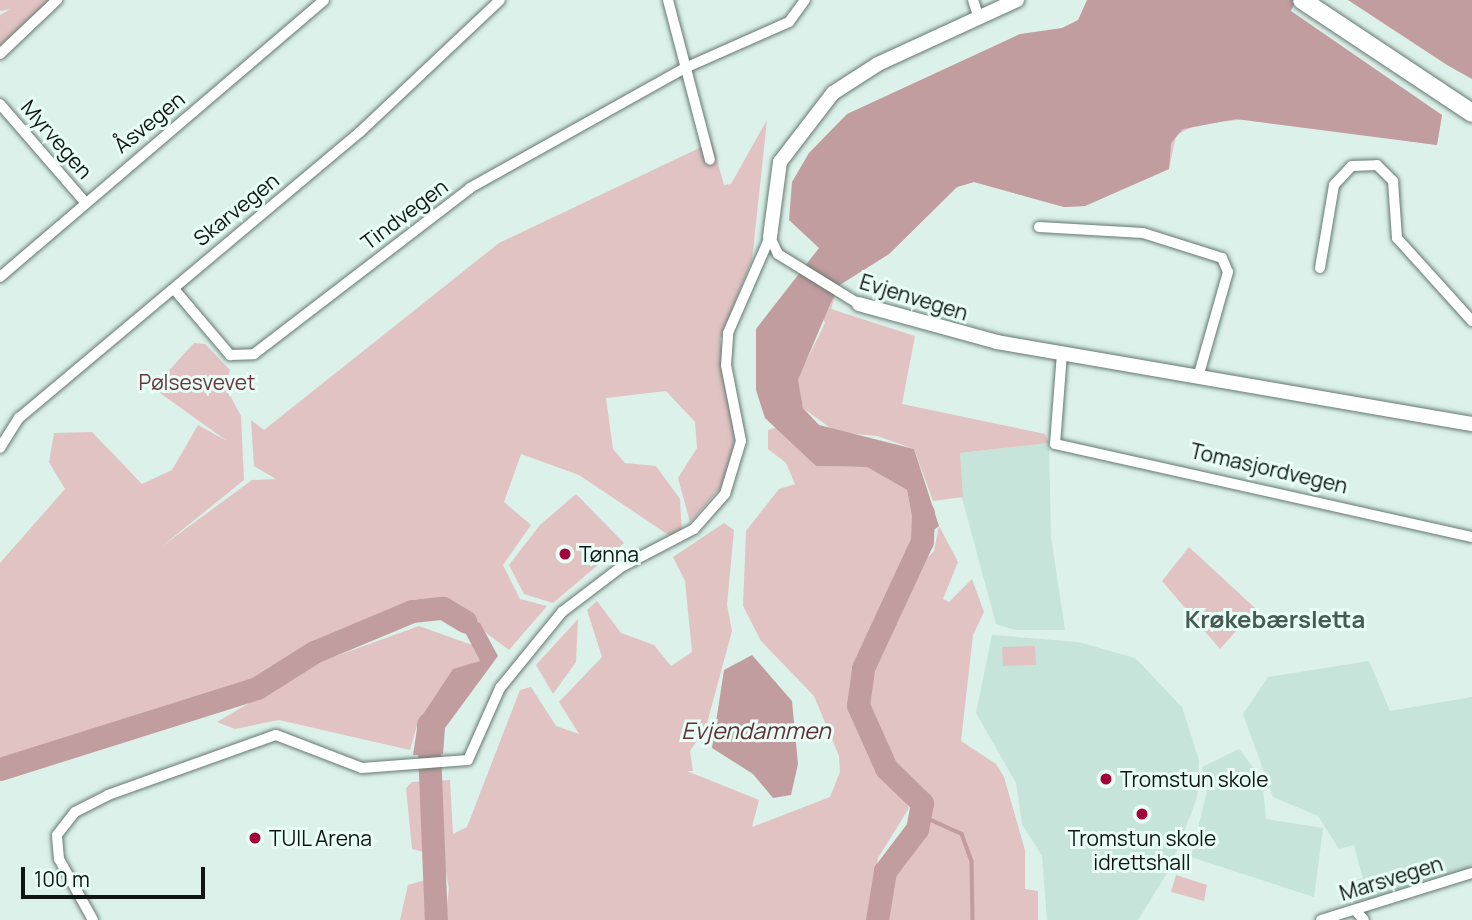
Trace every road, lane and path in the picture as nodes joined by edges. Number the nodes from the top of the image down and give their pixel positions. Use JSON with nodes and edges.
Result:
{"nodes":[{"id":1,"x":57,"y":0,"type":"edge"},
{"id":2,"x":324,"y":0,"type":"edge"},
{"id":3,"x":500,"y":0,"type":"edge"},
{"id":4,"x":668,"y":0,"type":"edge"},
{"id":5,"x":805,"y":0,"type":"edge"},
{"id":6,"x":973,"y":0,"type":"edge"},
{"id":7,"x":1017,"y":0,"type":"edge"},
{"id":8,"x":1303,"y":1,"type":"edge"},
{"id":9,"x":979,"y":18,"type":"junction"},
{"id":10,"x":0,"y":54,"type":"edge"},
{"id":11,"x":685,"y":68,"type":"junction"},
{"id":12,"x":0,"y":104,"type":"edge"},
{"id":13,"x":1472,"y":113,"type":"edge"},
{"id":14,"x":710,"y":160,"type":"dead end"},
{"id":15,"x":84,"y":201,"type":"junction"},
{"id":16,"x":1039,"y":227,"type":"dead end"},
{"id":17,"x":770,"y":237,"type":"junction"},
{"id":18,"x":1320,"y":268,"type":"dead end"},
{"id":19,"x":0,"y":276,"type":"edge"},
{"id":20,"x":174,"y":289,"type":"junction"},
{"id":21,"x":859,"y":304,"type":"joint"},
{"id":22,"x":1472,"y":321,"type":"edge"},
{"id":23,"x":1062,"y":353,"type":"junction"},
{"id":24,"x":1198,"y":377,"type":"junction"},
{"id":25,"x":1472,"y":424,"type":"edge"},
{"id":26,"x":2,"y":433,"type":"edge"},
{"id":27,"x":0,"y":447,"type":"edge"},
{"id":28,"x":1472,"y":537,"type":"edge"},
{"id":29,"x":1472,"y":873,"type":"edge"},
{"id":30,"x":1355,"y":910,"type":"junction"},
{"id":31,"x":93,"y":920,"type":"edge"},
{"id":32,"x":1321,"y":920,"type":"edge"},
{"id":33,"x":1364,"y":920,"type":"edge"}],
"edges":[{"from":1,"to":10,"type":"street"},
{"from":2,"to":15,"type":"street","name":"Åsvegen"},
{"from":3,"to":20,"type":"street","name":"Skarvegen"},
{"from":4,"to":11,"type":"street"},
{"from":5,"to":11,"type":"street"},
{"from":6,"to":9,"type":"street"},
{"from":7,"to":9,"type":"street"},
{"from":8,"to":13,"type":"highway"},
{"from":9,"to":17,"type":"street"},
{"from":11,"to":14,"type":"street"},
{"from":11,"to":20,"type":"street","name":"Tindvegen"},
{"from":12,"to":15,"type":"street","name":"Myrvegen"},
{"from":15,"to":19,"type":"street","name":"Åsvegen"},
{"from":16,"to":24,"type":"street"},
{"from":17,"to":21,"type":"street","name":"Evjenvegen"},
{"from":17,"to":31,"type":"street"},
{"from":18,"to":22,"type":"street"},
{"from":20,"to":26,"type":"street","name":"Skarvegen"},
{"from":21,"to":23,"type":"street","name":"Evjenvegen"},
{"from":23,"to":24,"type":"street","name":"Evjenvegen"},
{"from":23,"to":28,"type":"street","name":"Tomasjordvegen"},
{"from":24,"to":25,"type":"street","name":"Evjenvegen"},
{"from":26,"to":27,"type":"street","name":"Skarvegen"},
{"from":29,"to":30,"type":"street","name":"Marsvegen"},
{"from":30,"to":32,"type":"street","name":"Marsvegen"},
{"from":30,"to":33,"type":"street"}]}
